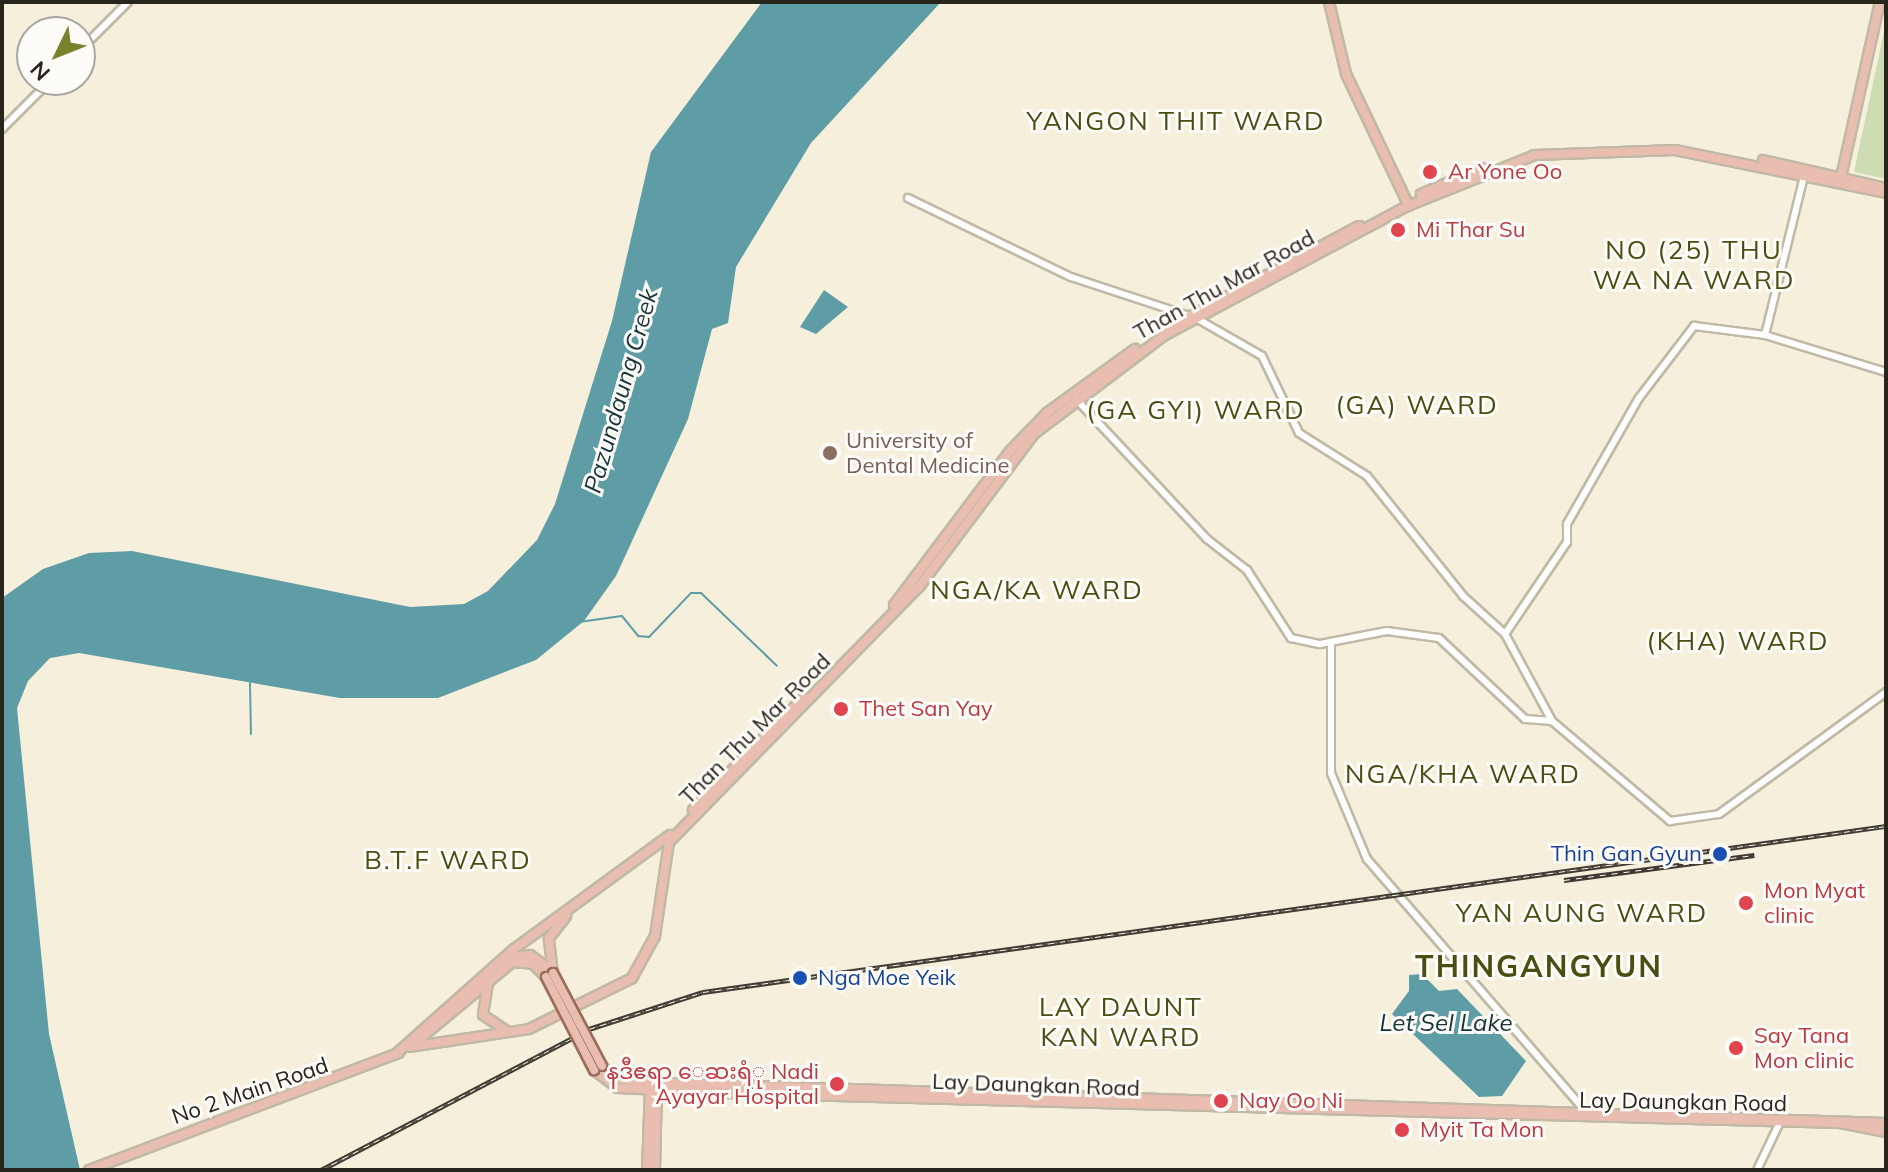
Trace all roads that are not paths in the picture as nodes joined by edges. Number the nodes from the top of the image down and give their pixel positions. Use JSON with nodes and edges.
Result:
{"nodes":[{"id":1,"x":128,"y":2,"type":"edge"},
{"id":2,"x":1329,"y":2,"type":"edge"},
{"id":3,"x":1880,"y":2,"type":"edge"},
{"id":4,"x":96,"y":34,"type":"edge"},
{"id":5,"x":35,"y":96,"type":"edge"},
{"id":6,"x":2,"y":129,"type":"edge"},
{"id":7,"x":1804,"y":172,"type":"junction"},
{"id":8,"x":1841,"y":180,"type":"junction"},
{"id":9,"x":1886,"y":190,"type":"edge"},
{"id":10,"x":908,"y":198,"type":"dead end"},
{"id":11,"x":1407,"y":204,"type":"junction"},
{"id":12,"x":1186,"y":317,"type":"junction"},
{"id":13,"x":1196,"y":318,"type":"junction"},
{"id":14,"x":1765,"y":335,"type":"junction"},
{"id":15,"x":1886,"y":372,"type":"edge"},
{"id":16,"x":1073,"y":396,"type":"junction"},
{"id":17,"x":1505,"y":634,"type":"junction"},
{"id":18,"x":1331,"y":643,"type":"junction"},
{"id":19,"x":1886,"y":692,"type":"edge"},
{"id":20,"x":1552,"y":721,"type":"junction"},
{"id":21,"x":667,"y":841,"type":"junction"},
{"id":22,"x":598,"y":889,"type":"junction"},
{"id":23,"x":549,"y":975,"type":"junction"},
{"id":24,"x":490,"y":979,"type":"junction"},
{"id":25,"x":478,"y":981,"type":"junction"},
{"id":26,"x":513,"y":1033,"type":"junction"},
{"id":27,"x":409,"y":1047,"type":"junction"},
{"id":28,"x":396,"y":1054,"type":"junction"},
{"id":29,"x":653,"y":1086,"type":"junction"},
{"id":30,"x":1589,"y":1115,"type":"junction"},
{"id":31,"x":1780,"y":1118,"type":"junction"},
{"id":32,"x":1840,"y":1120,"type":"junction"},
{"id":33,"x":1886,"y":1123,"type":"edge"},
{"id":34,"x":1886,"y":1132,"type":"edge"},
{"id":35,"x":89,"y":1170,"type":"edge"},
{"id":36,"x":647,"y":1170,"type":"edge"},
{"id":37,"x":655,"y":1170,"type":"edge"},
{"id":38,"x":1757,"y":1170,"type":"edge"}],
"edges":[{"from":1,"to":4,"type":"street"},
{"from":2,"to":11,"type":"main road"},
{"from":3,"to":8,"type":"main road"},
{"from":5,"to":6,"type":"street"},
{"from":7,"to":8,"type":"main road","name":"Than Thu Mar Road"},
{"from":7,"to":11,"type":"main road","name":"Than Thu Mar Road"},
{"from":7,"to":14,"type":"street"},
{"from":8,"to":9,"type":"main road","name":"Than Thu Mar Road"},
{"from":10,"to":12,"type":"street"},
{"from":11,"to":12,"type":"main road","name":"Than Thu Mar Road"},
{"from":11,"to":13,"type":"main road","name":"Than Thu Mar Road"},
{"from":12,"to":13,"type":"street"},
{"from":12,"to":16,"type":"main road","name":"Than Thu Mar Road"},
{"from":13,"to":16,"type":"main road","name":"Than Thu Mar Road"},
{"from":13,"to":17,"type":"street"},
{"from":14,"to":15,"type":"street"},
{"from":14,"to":17,"type":"street"},
{"from":16,"to":18,"type":"street"},
{"from":16,"to":21,"type":"main road","name":"Than Thu Mar Road"},
{"from":17,"to":20,"type":"street"},
{"from":18,"to":20,"type":"street"},
{"from":18,"to":30,"type":"street"},
{"from":19,"to":20,"type":"street"},
{"from":21,"to":22,"type":"main road","name":"Than Thu Mar Road"},
{"from":21,"to":26,"type":"main road"},
{"from":22,"to":23,"type":"main road"},
{"from":22,"to":25,"type":"main road"},
{"from":23,"to":24,"type":"main road"},
{"from":23,"to":25,"type":"main road"},
{"from":23,"to":29,"type":"main road","name":"Lay Daungkan Road","bridge":true},
{"from":24,"to":26,"type":"main road"},
{"from":24,"to":27,"type":"main road"},
{"from":25,"to":28,"type":"main road"},
{"from":26,"to":27,"type":"main road"},
{"from":27,"to":28,"type":"main road"},
{"from":28,"to":35,"type":"main road","name":"No 2 Main Road"},
{"from":29,"to":30,"type":"main road","name":"Lay Daungkan Road"},
{"from":29,"to":36,"type":"main road"},
{"from":29,"to":37,"type":"main road"},
{"from":30,"to":31,"type":"main road","name":"Lay Daungkan Road"},
{"from":31,"to":32,"type":"main road","name":"Lay Daungkan Road"},
{"from":31,"to":38,"type":"street"},
{"from":32,"to":33,"type":"main road","name":"Lay Daungkan Road"},
{"from":32,"to":34,"type":"main road","name":"Lay Daungkan Road"}]}
